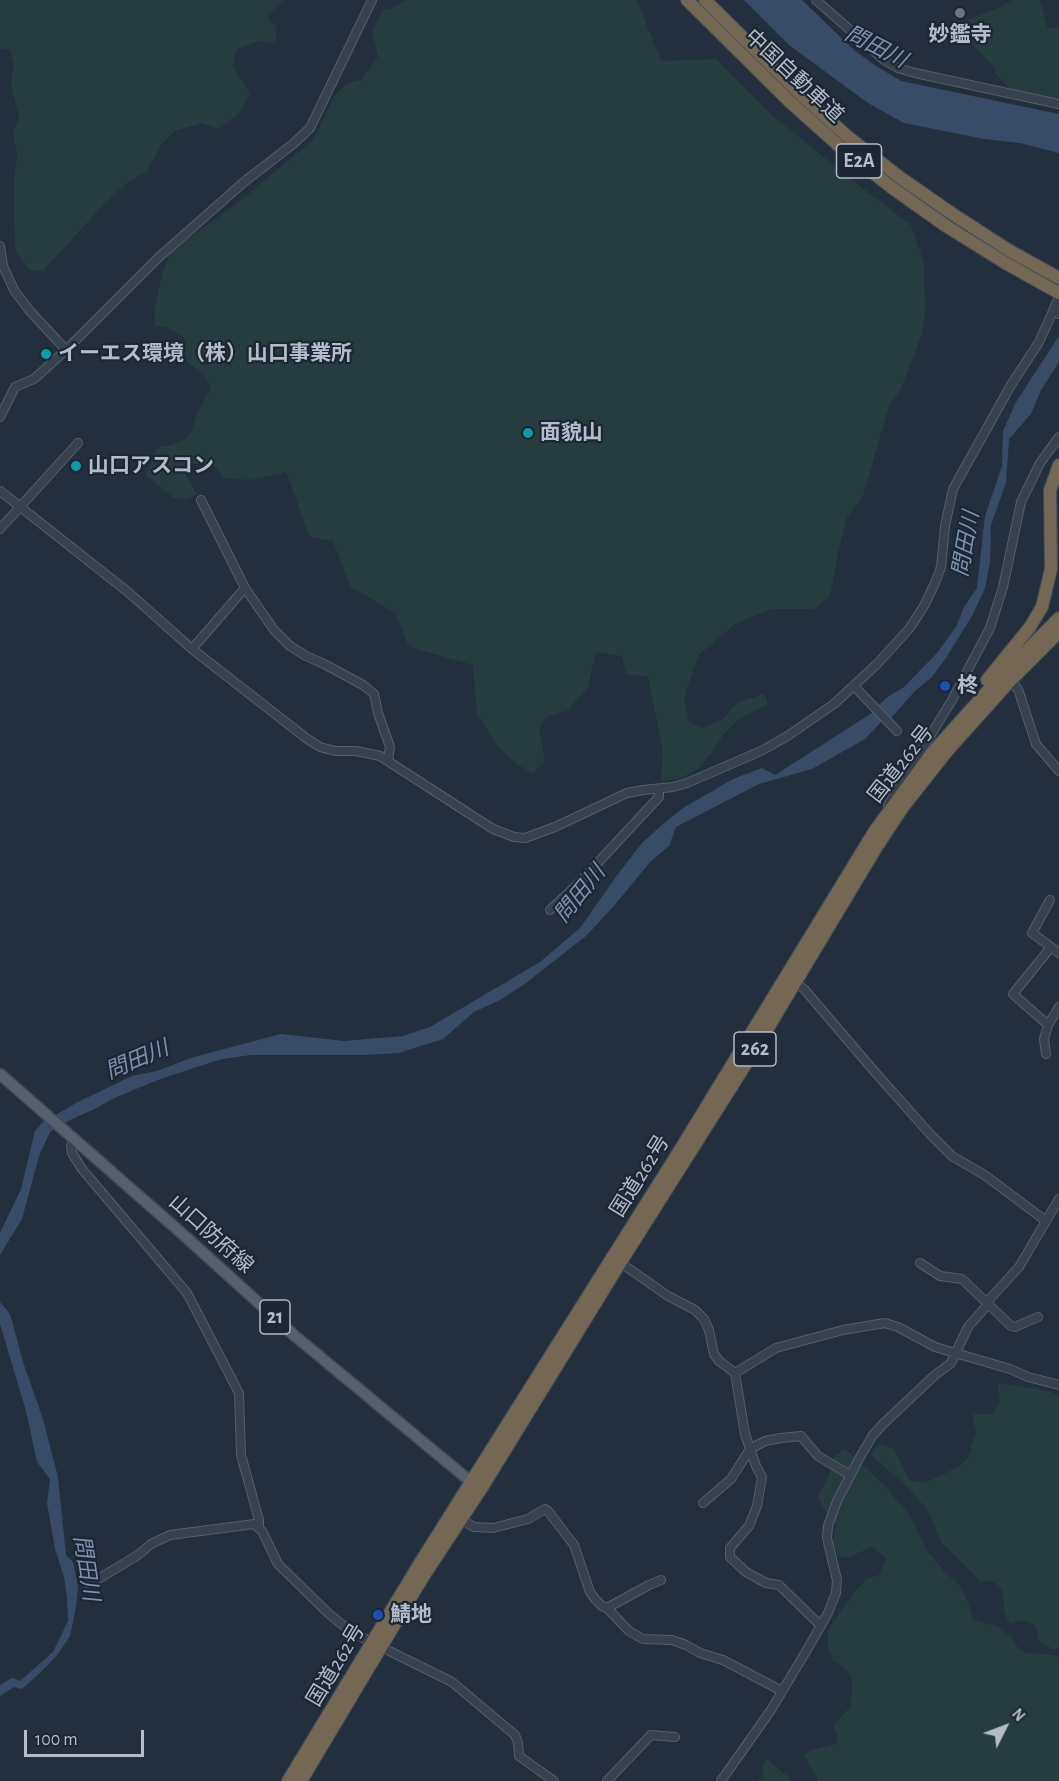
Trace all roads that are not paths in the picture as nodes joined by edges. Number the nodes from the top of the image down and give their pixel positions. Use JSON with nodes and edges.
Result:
{"nodes":[{"id":1,"x":372,"y":0,"type":"edge"},
{"id":2,"x":687,"y":0,"type":"edge"},
{"id":3,"x":705,"y":0,"type":"edge"},
{"id":4,"x":816,"y":0,"type":"edge"},
{"id":5,"x":1059,"y":104,"type":"edge"},
{"id":6,"x":0,"y":246,"type":"edge"},
{"id":7,"x":1059,"y":278,"type":"edge"},
{"id":8,"x":1058,"y":294,"type":"edge"},
{"id":9,"x":1056,"y":313,"type":"edge"},
{"id":10,"x":66,"y":350,"type":"junction"},
{"id":11,"x":0,"y":417,"type":"edge"},
{"id":12,"x":1059,"y":438,"type":"edge"},
{"id":13,"x":78,"y":443,"type":"dead end"},
{"id":14,"x":1059,"y":465,"type":"edge"},
{"id":15,"x":0,"y":491,"type":"edge"},
{"id":16,"x":201,"y":500,"type":"dead end"},
{"id":17,"x":21,"y":506,"type":"junction"},
{"id":18,"x":0,"y":529,"type":"edge"},
{"id":19,"x":245,"y":588,"type":"junction"},
{"id":20,"x":1059,"y":618,"type":"edge"},
{"id":21,"x":1059,"y":632,"type":"edge"},
{"id":22,"x":192,"y":649,"type":"junction"},
{"id":23,"x":1010,"y":681,"type":"junction"},
{"id":24,"x":855,"y":688,"type":"junction"},
{"id":25,"x":896,"y":729,"type":"dead end"},
{"id":26,"x":938,"y":746,"type":"junction"},
{"id":27,"x":388,"y":760,"type":"junction"},
{"id":28,"x":1058,"y":766,"type":"edge"},
{"id":29,"x":659,"y":789,"type":"junction"},
{"id":30,"x":845,"y":878,"type":"junction"},
{"id":31,"x":1050,"y":900,"type":"dead end"},
{"id":32,"x":550,"y":910,"type":"dead end"},
{"id":33,"x":1051,"y":947,"type":"junction"},
{"id":34,"x":1059,"y":954,"type":"edge"},
{"id":35,"x":791,"y":980,"type":"junction"},
{"id":36,"x":1059,"y":1007,"type":"edge"},
{"id":37,"x":1048,"y":1025,"type":"junction"},
{"id":38,"x":1046,"y":1054,"type":"dead end"},
{"id":39,"x":0,"y":1074,"type":"edge"},
{"id":40,"x":76,"y":1140,"type":"junction"},
{"id":41,"x":1059,"y":1199,"type":"edge"},
{"id":42,"x":1046,"y":1221,"type":"junction"},
{"id":43,"x":616,"y":1260,"type":"junction"},
{"id":44,"x":920,"y":1263,"type":"dead end"},
{"id":45,"x":988,"y":1302,"type":"junction"},
{"id":46,"x":1038,"y":1317,"type":"dead end"},
{"id":47,"x":956,"y":1353,"type":"junction"},
{"id":48,"x":735,"y":1373,"type":"junction"},
{"id":49,"x":1059,"y":1385,"type":"edge"},
{"id":50,"x":750,"y":1449,"type":"junction"},
{"id":51,"x":850,"y":1475,"type":"junction"},
{"id":52,"x":476,"y":1485,"type":"junction"},
{"id":53,"x":703,"y":1503,"type":"dead end"},
{"id":54,"x":460,"y":1519,"type":"junction"},
{"id":55,"x":259,"y":1527,"type":"junction"},
{"id":56,"x":661,"y":1580,"type":"dead end"},
{"id":57,"x":87,"y":1583,"type":"dead end"},
{"id":58,"x":607,"y":1608,"type":"junction"},
{"id":59,"x":820,"y":1626,"type":"junction"},
{"id":60,"x":377,"y":1645,"type":"junction"},
{"id":61,"x":782,"y":1691,"type":"junction"},
{"id":62,"x":675,"y":1737,"type":"dead end"},
{"id":63,"x":288,"y":1781,"type":"edge"},
{"id":64,"x":301,"y":1781,"type":"edge"},
{"id":65,"x":554,"y":1781,"type":"edge"},
{"id":66,"x":607,"y":1781,"type":"edge"},
{"id":67,"x":721,"y":1781,"type":"edge"}],
"edges":[{"from":1,"to":10,"type":"street"},
{"from":2,"to":8,"type":"highway","name":"中国自動車道","number":"E2A"},
{"from":3,"to":7,"type":"highway","name":"中国自動車道","number":"E2A"},
{"from":4,"to":5,"type":"street"},
{"from":6,"to":10,"type":"street"},
{"from":8,"to":9,"type":"street"},
{"from":9,"to":24,"type":"street"},
{"from":10,"to":11,"type":"street"},
{"from":12,"to":30,"type":"street"},
{"from":13,"to":17,"type":"street"},
{"from":14,"to":26,"type":"highway"},
{"from":15,"to":17,"type":"street"},
{"from":16,"to":19,"type":"street"},
{"from":17,"to":18,"type":"street"},
{"from":17,"to":22,"type":"street"},
{"from":19,"to":22,"type":"street"},
{"from":19,"to":27,"type":"street"},
{"from":20,"to":26,"type":"highway","name":"国道262号","number":"262"},
{"from":21,"to":23,"type":"highway","name":"国道262号","number":"262"},
{"from":22,"to":27,"type":"street"},
{"from":23,"to":28,"type":"street"},
{"from":23,"to":35,"type":"highway","name":"国道262号","number":"262"},
{"from":24,"to":25,"type":"street"},
{"from":24,"to":29,"type":"street"},
{"from":26,"to":30,"type":"highway","name":"国道262号","number":"262"},
{"from":27,"to":29,"type":"street"},
{"from":29,"to":32,"type":"street"},
{"from":30,"to":35,"type":"highway","name":"国道262号","number":"262"},
{"from":31,"to":33,"type":"street"},
{"from":33,"to":34,"type":"street"},
{"from":33,"to":37,"type":"street"},
{"from":35,"to":42,"type":"street"},
{"from":35,"to":43,"type":"highway","name":"国道262号","number":"262"},
{"from":36,"to":37,"type":"street"},
{"from":37,"to":38,"type":"street"},
{"from":39,"to":40,"type":"main road","name":"山口防府線","number":"21"},
{"from":40,"to":52,"type":"main road","name":"山口防府線","number":"21"},
{"from":40,"to":55,"type":"street"},
{"from":41,"to":42,"type":"street"},
{"from":42,"to":45,"type":"street"},
{"from":43,"to":48,"type":"street"},
{"from":43,"to":52,"type":"highway","name":"国道262号","number":"262"},
{"from":44,"to":45,"type":"street"},
{"from":45,"to":46,"type":"street"},
{"from":45,"to":47,"type":"street"},
{"from":47,"to":48,"type":"street"},
{"from":47,"to":49,"type":"street"},
{"from":47,"to":51,"type":"street"},
{"from":48,"to":50,"type":"street"},
{"from":50,"to":51,"type":"street"},
{"from":50,"to":53,"type":"street"},
{"from":50,"to":59,"type":"street"},
{"from":51,"to":59,"type":"street"},
{"from":52,"to":54,"type":"highway","name":"国道262号","number":"262"},
{"from":52,"to":60,"type":"highway","name":"国道262号","number":"262"},
{"from":54,"to":58,"type":"street"},
{"from":54,"to":60,"type":"highway","name":"国道262号","number":"262"},
{"from":55,"to":57,"type":"street"},
{"from":55,"to":60,"type":"street"},
{"from":56,"to":58,"type":"street"},
{"from":58,"to":61,"type":"street"},
{"from":59,"to":61,"type":"street"},
{"from":60,"to":63,"type":"highway","name":"国道262号","number":"262"},
{"from":60,"to":64,"type":"highway","name":"国道262号","number":"262"},
{"from":60,"to":65,"type":"street"},
{"from":61,"to":67,"type":"street"},
{"from":62,"to":66,"type":"street"}]}
